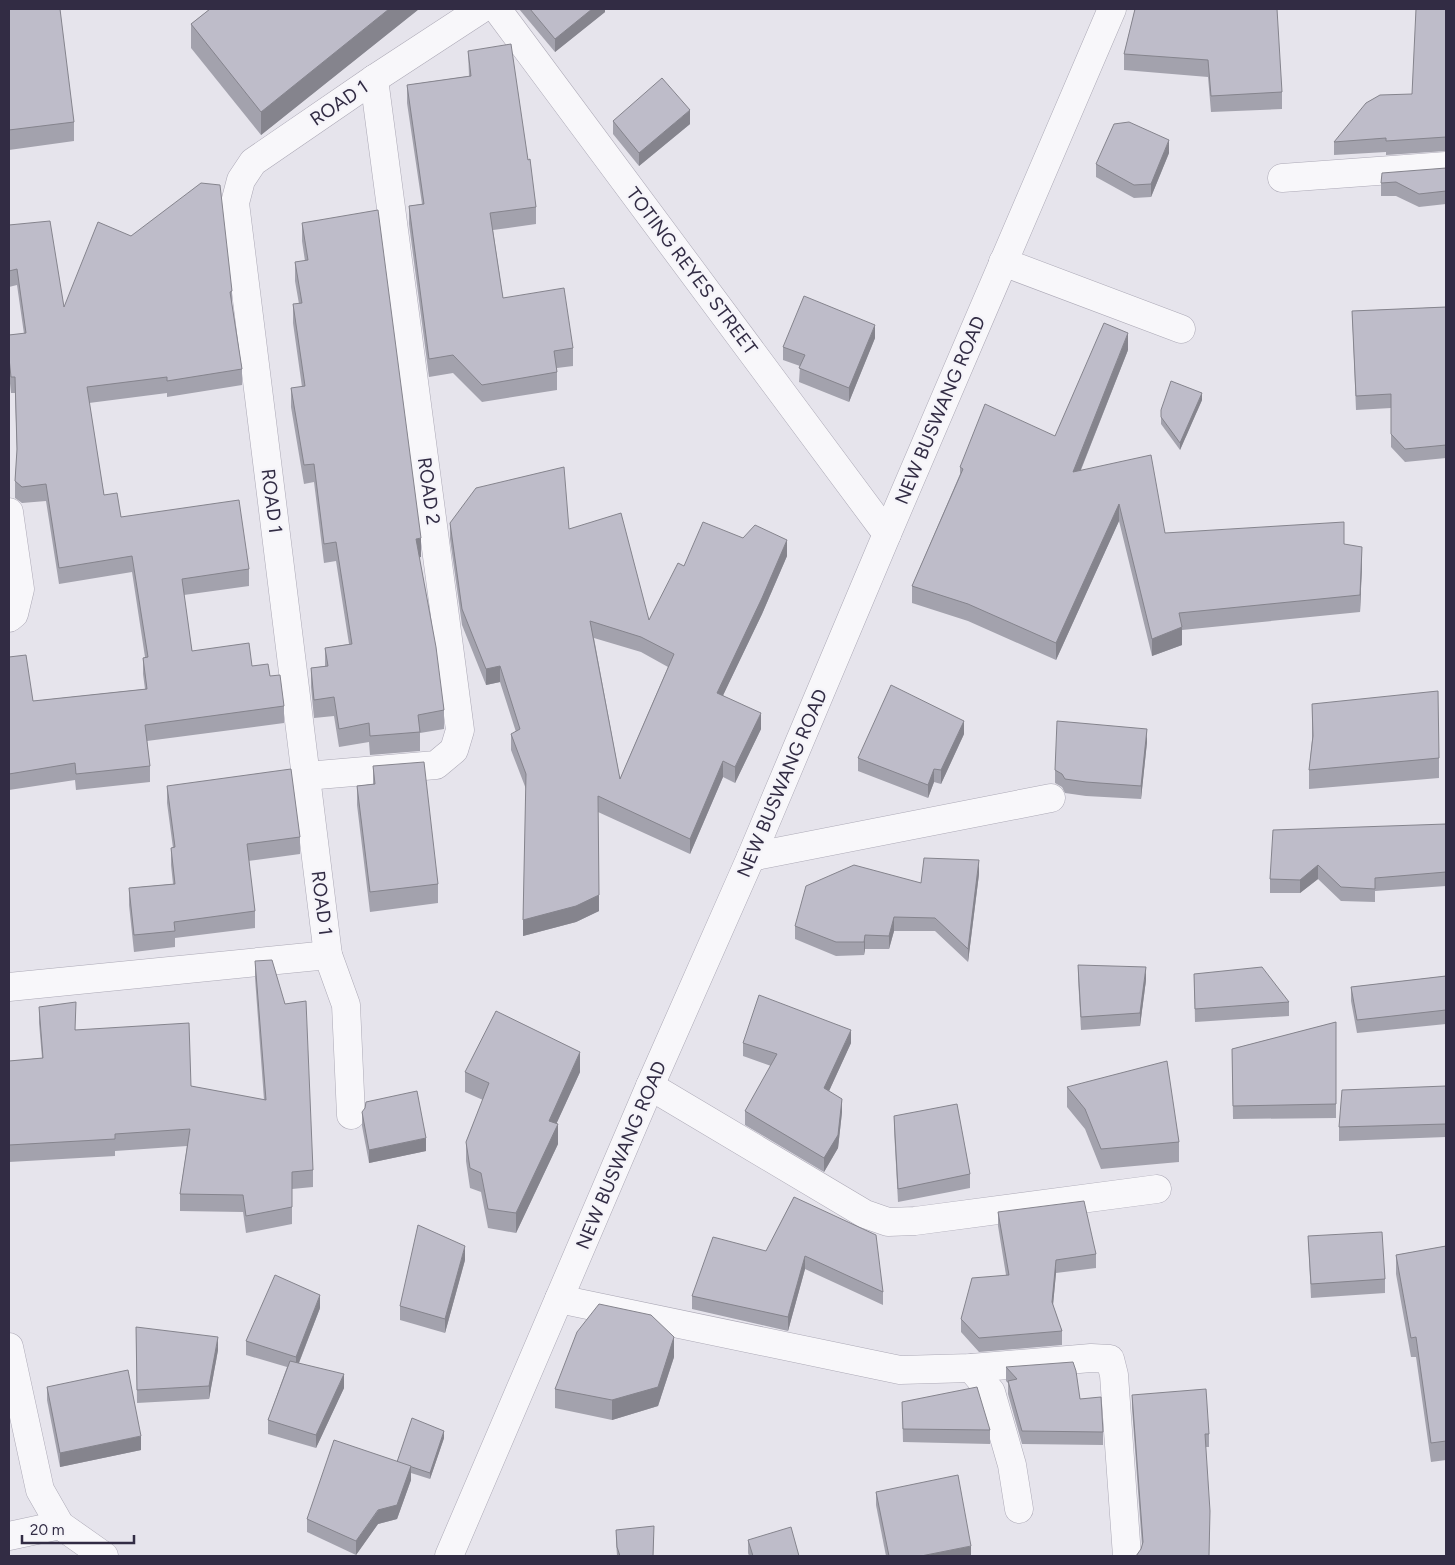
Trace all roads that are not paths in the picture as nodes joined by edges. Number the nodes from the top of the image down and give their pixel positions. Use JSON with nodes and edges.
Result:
{"nodes":[{"id":1,"x":482,"y":9,"type":"edge"},
{"id":2,"x":497,"y":9,"type":"edge"},
{"id":3,"x":1112,"y":9,"type":"edge"},
{"id":4,"x":374,"y":79,"type":"junction"},
{"id":5,"x":1446,"y":166,"type":"edge"},
{"id":6,"x":1282,"y":178,"type":"dead end"},
{"id":7,"x":1003,"y":262,"type":"junction"},
{"id":8,"x":1181,"y":329,"type":"dead end"},
{"id":9,"x":9,"y":512,"type":"edge"},
{"id":10,"x":887,"y":534,"type":"junction"},
{"id":11,"x":9,"y":618,"type":"edge"},
{"id":12,"x":306,"y":776,"type":"junction"},
{"id":13,"x":1051,"y":798,"type":"dead end"},
{"id":14,"x":751,"y":857,"type":"junction"},
{"id":15,"x":328,"y":955,"type":"junction"},
{"id":16,"x":9,"y":987,"type":"edge"},
{"id":17,"x":650,"y":1086,"type":"junction"},
{"id":18,"x":351,"y":1115,"type":"dead end"},
{"id":19,"x":1157,"y":1188,"type":"dead end"},
{"id":20,"x":559,"y":1299,"type":"junction"},
{"id":21,"x":9,"y":1347,"type":"edge"},
{"id":22,"x":971,"y":1368,"type":"junction"},
{"id":23,"x":1019,"y":1509,"type":"dead end"},
{"id":24,"x":60,"y":1525,"type":"junction"},
{"id":25,"x":9,"y":1536,"type":"edge"},
{"id":26,"x":104,"y":1556,"type":"edge"},
{"id":27,"x":449,"y":1556,"type":"edge"},
{"id":28,"x":1128,"y":1556,"type":"edge"}],
"edges":[{"from":1,"to":4,"type":"street","name":"ROAD 1"},
{"from":2,"to":10,"type":"street","name":"TOTING REYES STREET"},
{"from":3,"to":7,"type":"street","name":"NEW BUSWANG ROAD"},
{"from":4,"to":12,"type":"street","name":"ROAD 1"},
{"from":4,"to":12,"type":"street","name":"ROAD 2"},
{"from":5,"to":6,"type":"street"},
{"from":7,"to":8,"type":"street"},
{"from":7,"to":10,"type":"street","name":"NEW BUSWANG ROAD"},
{"from":9,"to":11,"type":"street"},
{"from":10,"to":14,"type":"street","name":"NEW BUSWANG ROAD"},
{"from":12,"to":15,"type":"street","name":"ROAD 1"},
{"from":13,"to":14,"type":"street"},
{"from":14,"to":17,"type":"street","name":"NEW BUSWANG ROAD"},
{"from":15,"to":16,"type":"street"},
{"from":15,"to":18,"type":"street","name":"ROAD 1"},
{"from":17,"to":19,"type":"street"},
{"from":17,"to":20,"type":"street","name":"NEW BUSWANG ROAD"},
{"from":20,"to":22,"type":"street"},
{"from":20,"to":27,"type":"street","name":"NEW BUSWANG ROAD"},
{"from":21,"to":24,"type":"street"},
{"from":22,"to":23,"type":"street"},
{"from":22,"to":28,"type":"street"},
{"from":24,"to":25,"type":"street"},
{"from":24,"to":26,"type":"street"}]}
